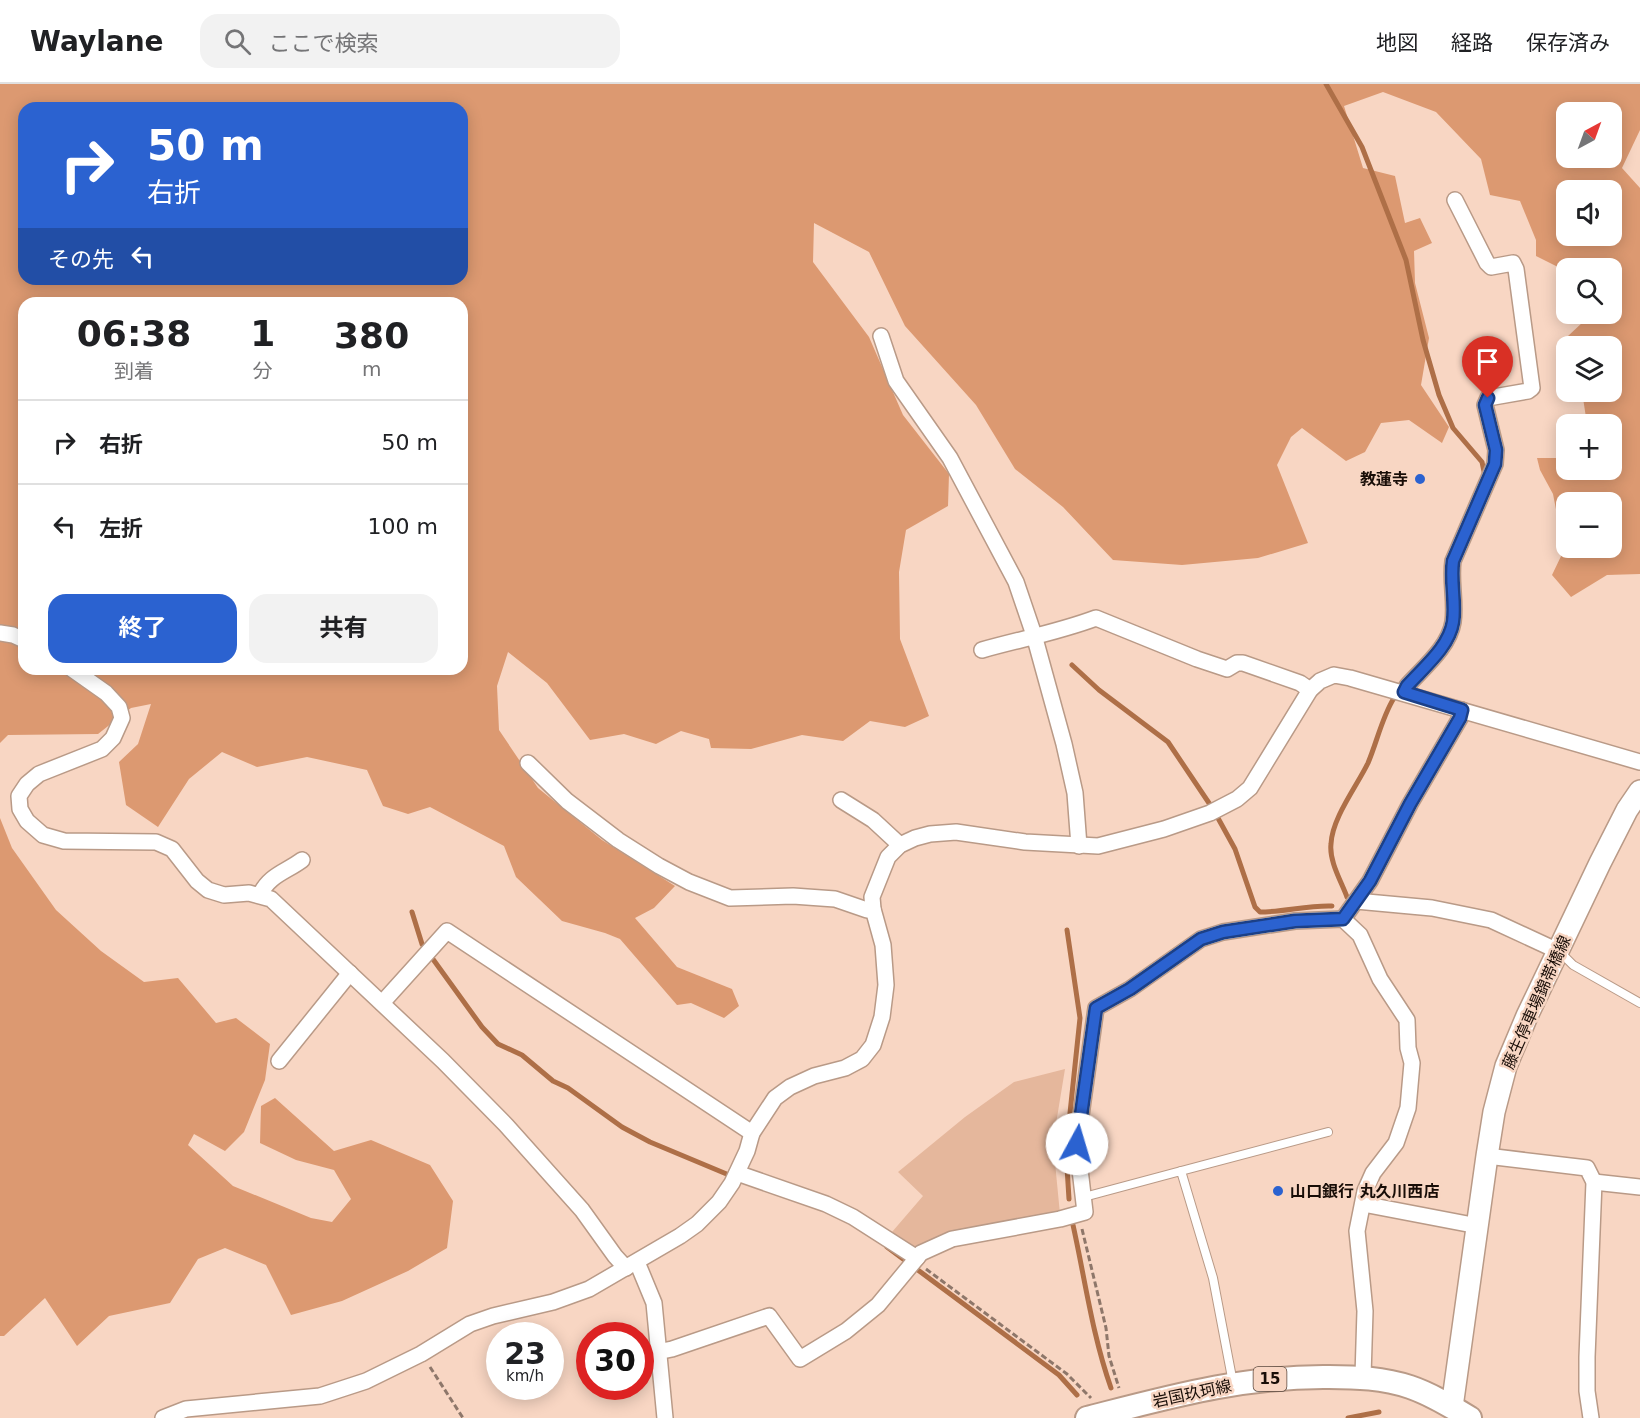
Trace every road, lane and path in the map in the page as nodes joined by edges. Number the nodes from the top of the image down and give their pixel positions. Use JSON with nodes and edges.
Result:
{"nodes":[{"id":1,"x":1455,"y":200,"type":"dead end"},
{"id":2,"x":881,"y":336,"type":"dead end"},
{"id":3,"x":0,"y":633,"type":"edge"},
{"id":4,"x":1046,"y":634,"type":"junction"},
{"id":5,"x":18,"y":637,"type":"edge"},
{"id":6,"x":982,"y":650,"type":"dead end"},
{"id":7,"x":80,"y":675,"type":"edge"},
{"id":8,"x":1310,"y":690,"type":"junction"},
{"id":9,"x":1404,"y":692,"type":"junction"},
{"id":10,"x":1462,"y":710,"type":"junction"},
{"id":11,"x":1640,"y":762,"type":"edge"},
{"id":12,"x":528,"y":763,"type":"dead end"},
{"id":13,"x":1640,"y":791,"type":"edge"},
{"id":14,"x":841,"y":800,"type":"dead end"},
{"id":15,"x":900,"y":845,"type":"junction"},
{"id":16,"x":1079,"y":846,"type":"junction"},
{"id":17,"x":302,"y":860,"type":"dead end"},
{"id":18,"x":260,"y":895,"type":"junction"},
{"id":19,"x":1356,"y":902,"type":"junction"},
{"id":20,"x":873,"y":909,"type":"junction"},
{"id":21,"x":1343,"y":919,"type":"junction"},
{"id":22,"x":1558,"y":951,"type":"junction"},
{"id":23,"x":350,"y":973,"type":"junction"},
{"id":24,"x":382,"y":1003,"type":"junction"},
{"id":25,"x":1640,"y":1003,"type":"edge"},
{"id":26,"x":279,"y":1061,"type":"dead end"},
{"id":27,"x":1328,"y":1132,"type":"dead end"},
{"id":28,"x":752,"y":1133,"type":"junction"},
{"id":29,"x":1487,"y":1156,"type":"junction"},
{"id":30,"x":1181,"y":1171,"type":"junction"},
{"id":31,"x":737,"y":1173,"type":"junction"},
{"id":32,"x":1594,"y":1182,"type":"junction"},
{"id":33,"x":1640,"y":1187,"type":"edge"},
{"id":34,"x":1084,"y":1197,"type":"junction"},
{"id":35,"x":1363,"y":1204,"type":"junction"},
{"id":36,"x":1078,"y":1216,"type":"junction"},
{"id":37,"x":1478,"y":1226,"type":"junction"},
{"id":38,"x":913,"y":1262,"type":"junction"},
{"id":39,"x":632,"y":1265,"type":"junction"},
{"id":40,"x":657,"y":1352,"type":"junction"},
{"id":41,"x":421,"y":1354,"type":"junction"},
{"id":42,"x":1363,"y":1376,"type":"junction"},
{"id":43,"x":1233,"y":1383,"type":"junction"},
{"id":44,"x":1121,"y":1393,"type":"dead end"},
{"id":45,"x":1461,"y":1412,"type":"edge"},
{"id":46,"x":1090,"y":1413,"type":"edge"},
{"id":47,"x":163,"y":1418,"type":"edge"},
{"id":48,"x":463,"y":1418,"type":"edge"},
{"id":49,"x":665,"y":1418,"type":"edge"},
{"id":50,"x":1591,"y":1418,"type":"edge"}],
"edges":[{"from":1,"to":9,"type":"street"},
{"from":2,"to":4,"type":"street"},
{"from":3,"to":5,"type":"street"},
{"from":4,"to":6,"type":"street"},
{"from":4,"to":8,"type":"street"},
{"from":4,"to":16,"type":"street"},
{"from":7,"to":18,"type":"street"},
{"from":8,"to":9,"type":"street"},
{"from":8,"to":16,"type":"street"},
{"from":9,"to":10,"type":"street"},
{"from":10,"to":11,"type":"street"},
{"from":10,"to":19,"type":"street"},
{"from":12,"to":20,"type":"street"},
{"from":13,"to":22,"type":"main road","name":"藤生停車場錦帯橋線"},
{"from":14,"to":15,"type":"street"},
{"from":15,"to":16,"type":"street"},
{"from":15,"to":20,"type":"street"},
{"from":17,"to":18,"type":"street"},
{"from":18,"to":23,"type":"street"},
{"from":19,"to":21,"type":"street"},
{"from":19,"to":22,"type":"street"},
{"from":20,"to":28,"type":"street"},
{"from":21,"to":34,"type":"street"},
{"from":21,"to":35,"type":"street"},
{"from":22,"to":25,"type":"lane"},
{"from":22,"to":29,"type":"main road","name":"藤生停車場錦帯橋線"},
{"from":23,"to":24,"type":"street"},
{"from":23,"to":26,"type":"street"},
{"from":24,"to":28,"type":"street"},
{"from":24,"to":39,"type":"street"},
{"from":27,"to":30,"type":"lane"},
{"from":28,"to":31,"type":"street"},
{"from":29,"to":32,"type":"street"},
{"from":29,"to":37,"type":"main road","name":"藤生停車場錦帯橋線"},
{"from":30,"to":34,"type":"lane"},
{"from":30,"to":43,"type":"lane"},
{"from":31,"to":38,"type":"street"},
{"from":31,"to":39,"type":"street"},
{"from":32,"to":33,"type":"street"},
{"from":32,"to":50,"type":"street"},
{"from":34,"to":36,"type":"street"},
{"from":35,"to":37,"type":"street"},
{"from":35,"to":42,"type":"street"},
{"from":36,"to":38,"type":"street"},
{"from":36,"to":44,"type":"path"},
{"from":37,"to":45,"type":"main road","name":"藤生停車場錦帯橋線"},
{"from":38,"to":40,"type":"street"},
{"from":38,"to":46,"type":"path"},
{"from":39,"to":40,"type":"street"},
{"from":39,"to":41,"type":"street"},
{"from":40,"to":49,"type":"street"},
{"from":41,"to":47,"type":"street"},
{"from":41,"to":48,"type":"path"},
{"from":42,"to":43,"type":"main road","name":"岩国玖珂線","number":"15"},
{"from":42,"to":45,"type":"main road","name":"岩国玖珂線","number":"15"},
{"from":43,"to":46,"type":"main road","name":"岩国玖珂線","number":"15"}]}
